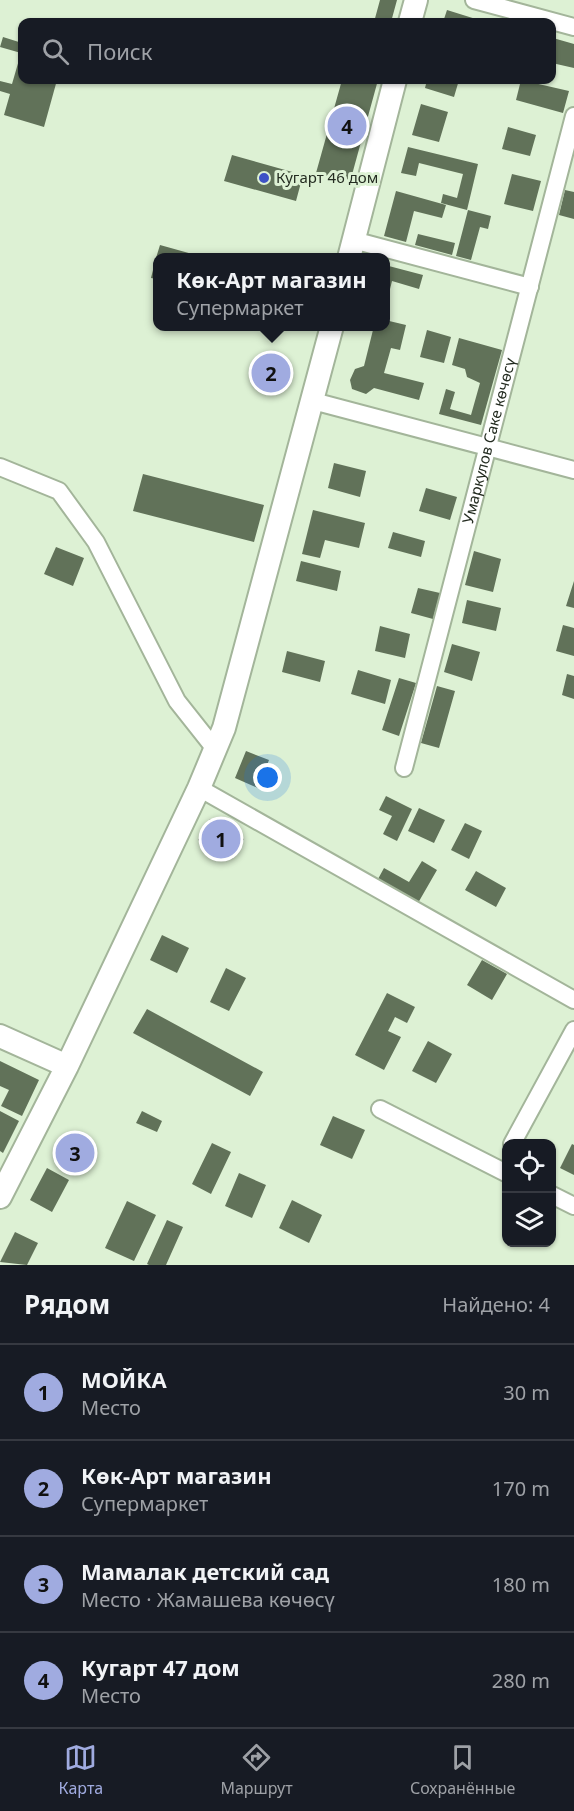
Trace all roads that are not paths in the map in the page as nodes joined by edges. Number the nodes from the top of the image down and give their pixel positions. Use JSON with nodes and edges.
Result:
{"nodes":[{"id":1,"x":416,"y":0,"type":"edge"},
{"id":2,"x":474,"y":0,"type":"edge"},
{"id":3,"x":411,"y":18,"type":"edge"},
{"id":4,"x":541,"y":18,"type":"edge"},
{"id":5,"x":556,"y":22,"type":"edge"},
{"id":6,"x":574,"y":27,"type":"edge"},
{"id":7,"x":394,"y":84,"type":"edge"},
{"id":8,"x":574,"y":116,"type":"edge"},
{"id":9,"x":351,"y":249,"type":"edge"},
{"id":10,"x":370,"y":253,"type":"edge"},
{"id":11,"x":390,"y":257,"type":"edge"},
{"id":12,"x":530,"y":287,"type":"junction"},
{"id":13,"x":331,"y":331,"type":"edge"},
{"id":14,"x":313,"y":401,"type":"junction"},
{"id":15,"x":489,"y":447,"type":"junction"},
{"id":16,"x":0,"y":467,"type":"edge"},
{"id":17,"x":574,"y":470,"type":"edge"},
{"id":18,"x":215,"y":749,"type":"junction"},
{"id":19,"x":404,"y":768,"type":"dead end"},
{"id":20,"x":199,"y":788,"type":"junction"},
{"id":21,"x":574,"y":1000,"type":"edge"},
{"id":22,"x":574,"y":1030,"type":"edge"},
{"id":23,"x":0,"y":1035,"type":"edge"},
{"id":24,"x":67,"y":1066,"type":"junction"},
{"id":25,"x":380,"y":1109,"type":"dead end"},
{"id":26,"x":514,"y":1139,"type":"edge"},
{"id":27,"x":502,"y":1171,"type":"edge"},
{"id":28,"x":0,"y":1197,"type":"edge"},
{"id":29,"x":556,"y":1197,"type":"edge"},
{"id":30,"x":574,"y":1206,"type":"edge"}],
"edges":[{"from":1,"to":3,"type":"main road"},
{"from":2,"to":4,"type":"street"},
{"from":5,"to":6,"type":"street"},
{"from":7,"to":9,"type":"main road"},
{"from":8,"to":12,"type":"street","name":"Умаркулов Саке көчөсү"},
{"from":9,"to":10,"type":"street"},
{"from":11,"to":12,"type":"street"},
{"from":12,"to":15,"type":"street","name":"Умаркулов Саке көчөсү"},
{"from":13,"to":14,"type":"main road"},
{"from":14,"to":15,"type":"street"},
{"from":14,"to":18,"type":"main road"},
{"from":15,"to":17,"type":"street"},
{"from":15,"to":19,"type":"street","name":"Умаркулов Саке көчөсү"},
{"from":16,"to":18,"type":"street"},
{"from":18,"to":20,"type":"main road"},
{"from":20,"to":21,"type":"street"},
{"from":20,"to":24,"type":"main road"},
{"from":22,"to":26,"type":"street"},
{"from":23,"to":24,"type":"main road"},
{"from":24,"to":28,"type":"main road"},
{"from":25,"to":27,"type":"street"},
{"from":29,"to":30,"type":"street"}]}
